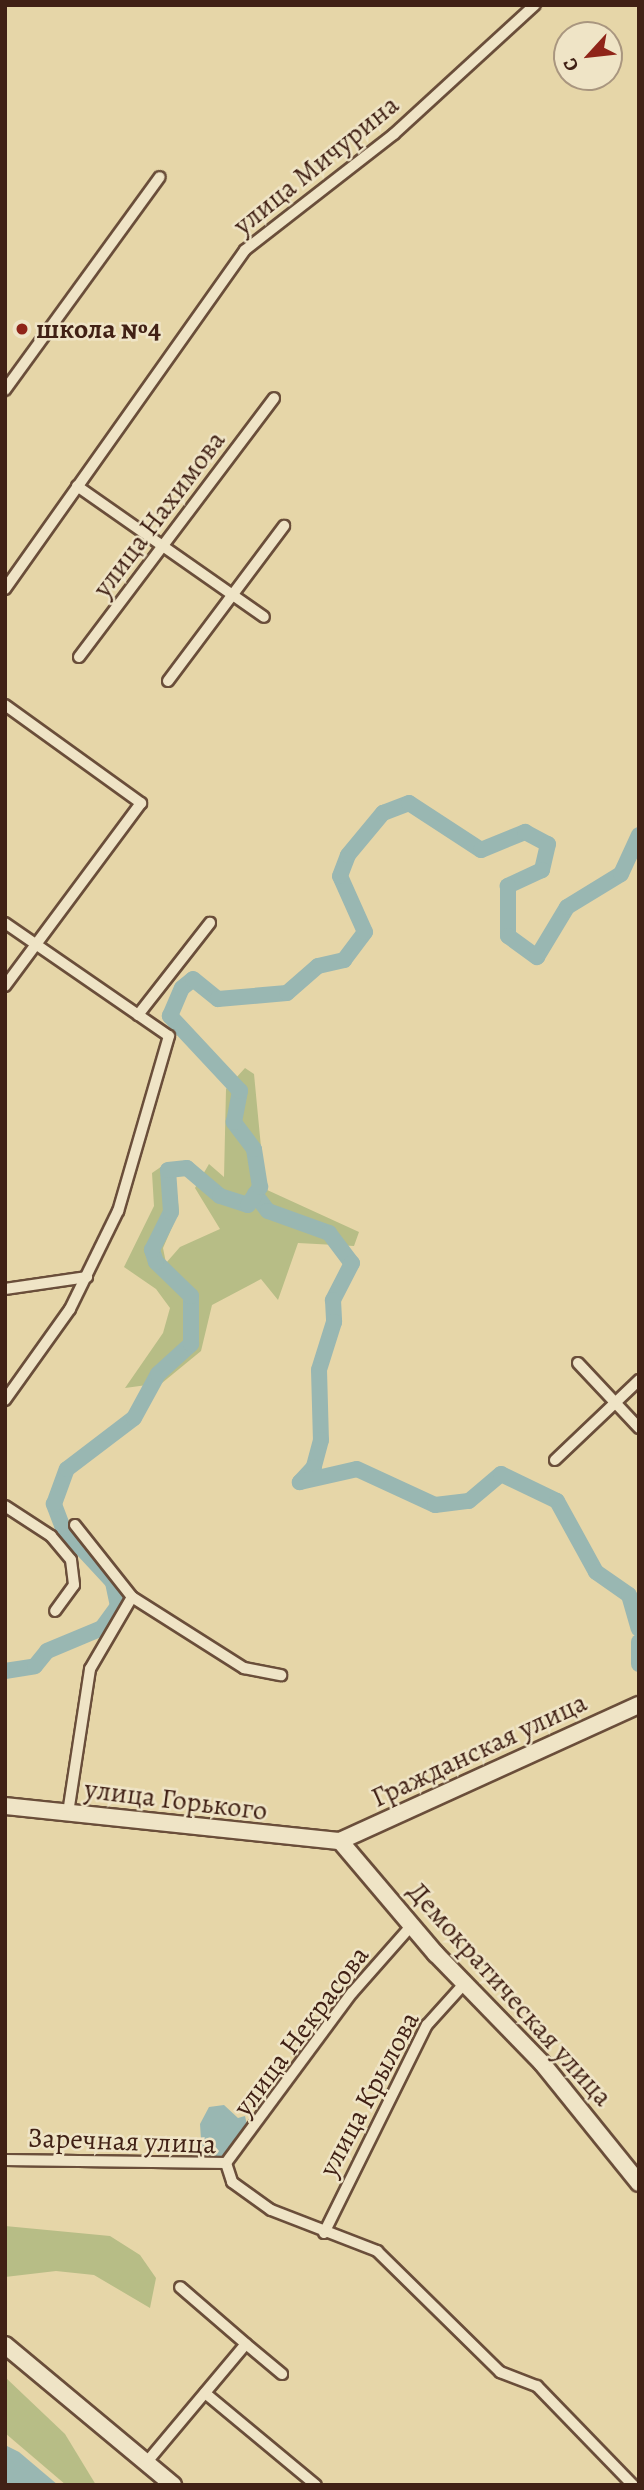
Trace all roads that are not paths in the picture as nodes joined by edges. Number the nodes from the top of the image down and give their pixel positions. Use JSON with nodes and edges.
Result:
{"nodes":[{"id":1,"x":536,"y":5,"type":"edge"},
{"id":2,"x":160,"y":177,"type":"dead end"},
{"id":3,"x":5,"y":390,"type":"edge"},
{"id":4,"x":274,"y":398,"type":"dead end"},
{"id":5,"x":77,"y":486,"type":"junction"},
{"id":6,"x":284,"y":526,"type":"dead end"},
{"id":7,"x":163,"y":546,"type":"junction"},
{"id":8,"x":5,"y":589,"type":"edge"},
{"id":9,"x":230,"y":593,"type":"junction"},
{"id":10,"x":264,"y":617,"type":"dead end"},
{"id":11,"x":79,"y":657,"type":"dead end"},
{"id":12,"x":168,"y":681,"type":"dead end"},
{"id":13,"x":5,"y":705,"type":"edge"},
{"id":14,"x":5,"y":923,"type":"edge"},
{"id":15,"x":210,"y":923,"type":"dead end"},
{"id":16,"x":36,"y":945,"type":"junction"},
{"id":17,"x":5,"y":986,"type":"edge"},
{"id":18,"x":138,"y":1015,"type":"junction"},
{"id":19,"x":87,"y":1277,"type":"junction"},
{"id":20,"x":5,"y":1289,"type":"edge"},
{"id":21,"x":578,"y":1363,"type":"dead end"},
{"id":22,"x":639,"y":1381,"type":"edge"},
{"id":23,"x":5,"y":1399,"type":"edge"},
{"id":24,"x":617,"y":1405,"type":"junction"},
{"id":25,"x":639,"y":1428,"type":"edge"},
{"id":26,"x":555,"y":1460,"type":"dead end"},
{"id":27,"x":5,"y":1506,"type":"edge"},
{"id":28,"x":75,"y":1525,"type":"dead end"},
{"id":29,"x":132,"y":1597,"type":"junction"},
{"id":30,"x":55,"y":1611,"type":"dead end"},
{"id":31,"x":281,"y":1675,"type":"dead end"},
{"id":32,"x":639,"y":1705,"type":"edge"},
{"id":33,"x":5,"y":1806,"type":"edge"},
{"id":34,"x":68,"y":1813,"type":"junction"},
{"id":35,"x":340,"y":1841,"type":"junction"},
{"id":36,"x":411,"y":1926,"type":"junction"},
{"id":37,"x":465,"y":1983,"type":"junction"},
{"id":38,"x":5,"y":2160,"type":"edge"},
{"id":39,"x":226,"y":2163,"type":"junction"},
{"id":40,"x":639,"y":2183,"type":"edge"},
{"id":41,"x":324,"y":2233,"type":"junction"},
{"id":42,"x":180,"y":2287,"type":"dead end"},
{"id":43,"x":246,"y":2344,"type":"junction"},
{"id":44,"x":5,"y":2345,"type":"edge"},
{"id":45,"x":282,"y":2374,"type":"dead end"},
{"id":46,"x":205,"y":2393,"type":"junction"},
{"id":47,"x":146,"y":2463,"type":"junction"},
{"id":48,"x":173,"y":2485,"type":"edge"},
{"id":49,"x":316,"y":2485,"type":"edge"},
{"id":50,"x":633,"y":2485,"type":"edge"}],
"edges":[{"from":1,"to":5,"type":"street","name":"улица Мичурина"},
{"from":2,"to":3,"type":"street"},
{"from":4,"to":7,"type":"street","name":"улица Нахимова"},
{"from":5,"to":7,"type":"street"},
{"from":5,"to":8,"type":"street","name":"улица Мичурина"},
{"from":6,"to":9,"type":"street"},
{"from":7,"to":9,"type":"street"},
{"from":7,"to":11,"type":"street","name":"улица Нахимова"},
{"from":9,"to":10,"type":"street"},
{"from":9,"to":12,"type":"street"},
{"from":13,"to":16,"type":"street"},
{"from":14,"to":16,"type":"street"},
{"from":15,"to":18,"type":"street"},
{"from":16,"to":17,"type":"street"},
{"from":16,"to":18,"type":"street"},
{"from":18,"to":19,"type":"street"},
{"from":19,"to":20,"type":"street"},
{"from":19,"to":23,"type":"street"},
{"from":21,"to":24,"type":"street"},
{"from":22,"to":24,"type":"street"},
{"from":24,"to":25,"type":"street"},
{"from":24,"to":26,"type":"street"},
{"from":27,"to":30,"type":"street"},
{"from":28,"to":29,"type":"street"},
{"from":29,"to":31,"type":"street"},
{"from":29,"to":34,"type":"street"},
{"from":32,"to":35,"type":"street","name":"Гражданская улица"},
{"from":33,"to":34,"type":"street","name":"улица Горького"},
{"from":34,"to":35,"type":"street","name":"улица Горького"},
{"from":35,"to":36,"type":"street","name":"Демократическая улица"},
{"from":36,"to":37,"type":"street","name":"Демократическая улица"},
{"from":36,"to":39,"type":"street","name":"улица Некрасова"},
{"from":37,"to":40,"type":"street","name":"Демократическая улица"},
{"from":37,"to":41,"type":"street","name":"улица Крылова"},
{"from":38,"to":39,"type":"street","name":"Заречная улица"},
{"from":39,"to":41,"type":"street","name":"Заречная улица"},
{"from":41,"to":50,"type":"street","name":"Заречная улица"},
{"from":42,"to":43,"type":"street"},
{"from":43,"to":45,"type":"street"},
{"from":43,"to":46,"type":"street"},
{"from":44,"to":47,"type":"street"},
{"from":46,"to":47,"type":"street"},
{"from":46,"to":49,"type":"street"},
{"from":47,"to":48,"type":"street"}]}
